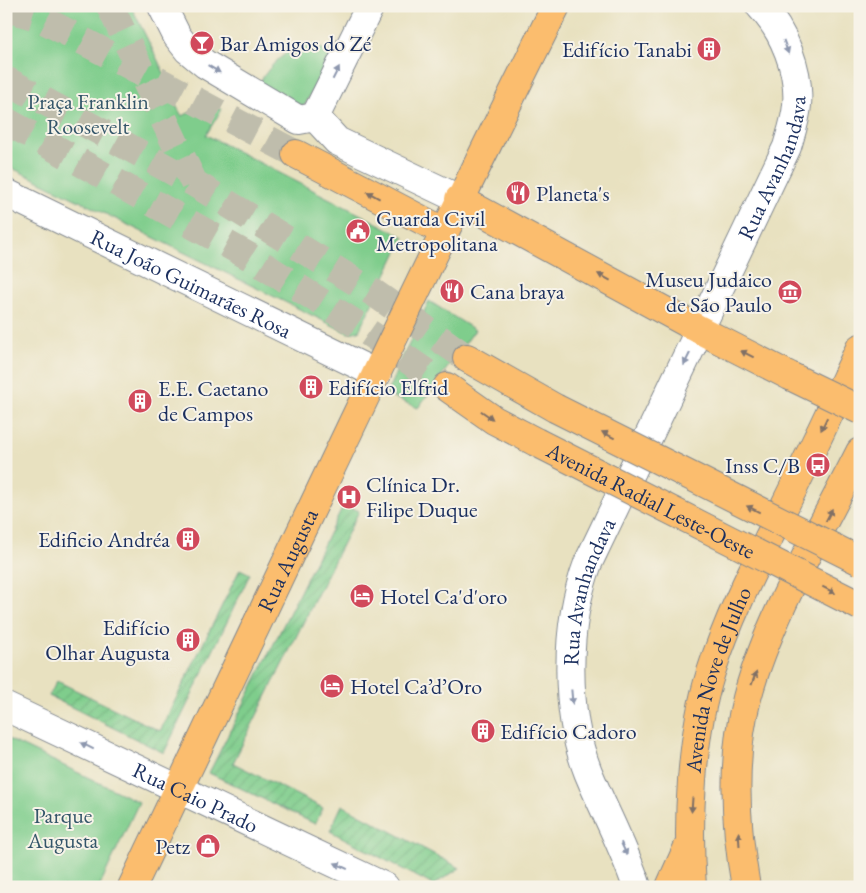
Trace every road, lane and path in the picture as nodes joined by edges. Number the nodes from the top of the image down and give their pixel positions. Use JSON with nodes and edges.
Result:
{"nodes":[{"id":1,"x":162,"y":6,"type":"edge"},
{"id":2,"x":370,"y":6,"type":"edge"},
{"id":3,"x":556,"y":6,"type":"edge"},
{"id":4,"x":760,"y":6,"type":"edge"},
{"id":5,"x":315,"y":117,"type":"junction"},
{"id":6,"x":296,"y":154,"type":"tunnel mouth"},
{"id":7,"x":6,"y":193,"type":"edge"},
{"id":8,"x":459,"y":199,"type":"junction"},
{"id":9,"x":443,"y":231,"type":"junction"},
{"id":10,"x":700,"y":330,"type":"junction"},
{"id":11,"x":860,"y":348,"type":"edge"},
{"id":12,"x":467,"y":358,"type":"tunnel mouth"},
{"id":13,"x":377,"y":374,"type":"junction"},
{"id":14,"x":447,"y":387,"type":"tunnel mouth"},
{"id":15,"x":860,"y":410,"type":"edge"},
{"id":16,"x":860,"y":452,"type":"edge"},
{"id":17,"x":860,"y":561,"type":"edge"},
{"id":18,"x":860,"y":606,"type":"edge"},
{"id":19,"x":6,"y":708,"type":"edge"},
{"id":20,"x":178,"y":790,"type":"junction"},
{"id":21,"x":689,"y":846,"type":"junction"},
{"id":22,"x":132,"y":887,"type":"edge"},
{"id":23,"x":385,"y":887,"type":"edge"},
{"id":24,"x":638,"y":887,"type":"edge"},
{"id":25,"x":670,"y":887,"type":"edge"},
{"id":26,"x":692,"y":887,"type":"edge"},
{"id":27,"x":746,"y":887,"type":"edge"}],
"edges":[{"from":1,"to":5,"type":"street","one_way":true},
{"from":5,"to":2,"type":"street","one_way":true},
{"from":3,"to":8,"type":"main road","name":"Rua Augusta"},
{"from":4,"to":10,"type":"street","name":"Rua Avanhandava","one_way":true},
{"from":5,"to":8,"type":"street"},
{"from":9,"to":6,"type":"main road","one_way":true},
{"from":7,"to":13,"type":"street","name":"Rua João Guimarães Rosa"},
{"from":8,"to":9,"type":"main road","name":"Rua Augusta"},
{"from":10,"to":8,"type":"main road","one_way":true},
{"from":9,"to":13,"type":"main road","name":"Rua Augusta"},
{"from":15,"to":10,"type":"main road","one_way":true,"bridge":true},
{"from":10,"to":24,"type":"street","name":"Rua Avanhandava","one_way":true},
{"from":11,"to":21,"type":"main road","name":"Avenida Nove de Julho","one_way":true},
{"from":17,"to":12,"type":"main road","name":"Avenida Radial Leste-Oeste","one_way":true,"bridge":true},
{"from":13,"to":20,"type":"main road","name":"Rua Augusta"},
{"from":14,"to":18,"type":"main road","name":"Avenida Radial Leste-Oeste","one_way":true,"bridge":true},
{"from":27,"to":16,"type":"main road","name":"Avenida Nove de Julho","one_way":true},
{"from":20,"to":19,"type":"street","name":"Rua Caio Prado","one_way":true},
{"from":20,"to":22,"type":"main road","name":"Rua Augusta"},
{"from":23,"to":20,"type":"street","name":"Rua Caio Prado","one_way":true},
{"from":21,"to":25,"type":"main road"},
{"from":21,"to":26,"type":"main road","name":"Avenida Nove de Julho"}]}
